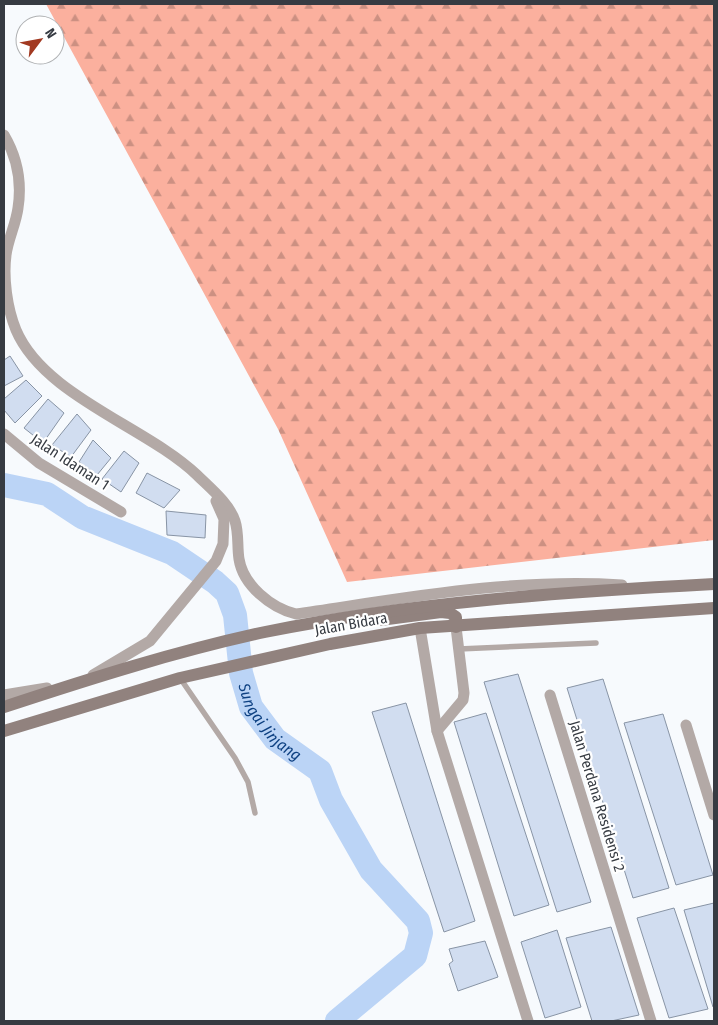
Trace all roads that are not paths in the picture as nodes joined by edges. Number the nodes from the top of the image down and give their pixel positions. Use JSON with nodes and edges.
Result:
{"nodes":[{"id":1,"x":4,"y":135,"type":"edge"},
{"id":2,"x":4,"y":434,"type":"edge"},
{"id":3,"x":210,"y":488,"type":"junction"},
{"id":4,"x":121,"y":512,"type":"dead end"},
{"id":5,"x":714,"y":584,"type":"edge"},
{"id":6,"x":659,"y":587,"type":"junction"},
{"id":7,"x":714,"y":608,"type":"edge"},
{"id":8,"x":293,"y":627,"type":"junction"},
{"id":9,"x":456,"y":627,"type":"junction"},
{"id":10,"x":420,"y":628,"type":"junction"},
{"id":11,"x":596,"y":643,"type":"dead end"},
{"id":12,"x":459,"y":649,"type":"junction"},
{"id":13,"x":180,"y":678,"type":"junction"},
{"id":14,"x":83,"y":682,"type":"junction"},
{"id":15,"x":4,"y":695,"type":"edge"},
{"id":16,"x":550,"y":695,"type":"dead end"},
{"id":17,"x":4,"y":707,"type":"edge"},
{"id":18,"x":686,"y":725,"type":"dead end"},
{"id":19,"x":4,"y":731,"type":"edge"},
{"id":20,"x":437,"y":732,"type":"junction"},
{"id":21,"x":255,"y":813,"type":"dead end"},
{"id":22,"x":714,"y":815,"type":"edge"},
{"id":23,"x":528,"y":1021,"type":"edge"},
{"id":24,"x":651,"y":1021,"type":"edge"}],
"edges":[{"from":1,"to":3,"type":"street"},
{"from":2,"to":4,"type":"street","name":"Jalan Idaman 1"},
{"from":3,"to":6,"type":"street"},
{"from":3,"to":14,"type":"street"},
{"from":5,"to":6,"type":"main road","name":"Jalan Bidara"},
{"from":6,"to":8,"type":"main road","name":"Jalan Bidara"},
{"from":7,"to":9,"type":"main road","name":"Jalan Bidara"},
{"from":8,"to":9,"type":"main road"},
{"from":8,"to":14,"type":"main road","name":"Jalan Bidara"},
{"from":9,"to":10,"type":"main road","name":"Jalan Bidara"},
{"from":9,"to":12,"type":"street"},
{"from":10,"to":13,"type":"main road","name":"Jalan Bidara"},
{"from":10,"to":20,"type":"street"},
{"from":11,"to":12,"type":"lane"},
{"from":12,"to":20,"type":"street"},
{"from":13,"to":19,"type":"main road","name":"Jalan Bidara"},
{"from":13,"to":21,"type":"lane"},
{"from":14,"to":15,"type":"street"},
{"from":14,"to":17,"type":"main road","name":"Jalan Bidara"},
{"from":16,"to":24,"type":"street","name":"Jalan Perdana Residensi 2"},
{"from":18,"to":22,"type":"street"},
{"from":20,"to":23,"type":"street"}]}
